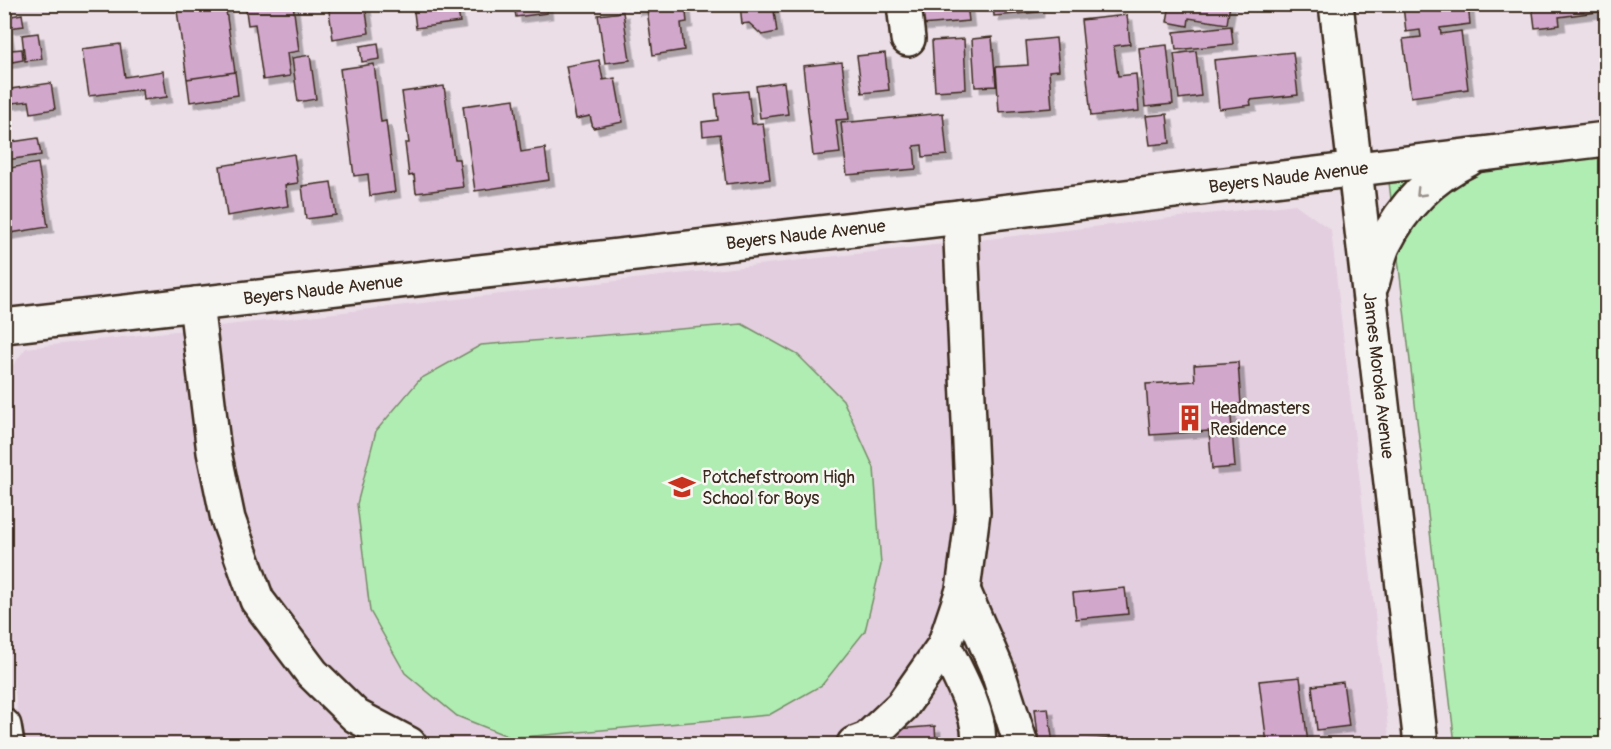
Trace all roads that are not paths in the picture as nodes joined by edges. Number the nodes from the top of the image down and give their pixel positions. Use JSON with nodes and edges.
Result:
{"nodes":[{"id":1,"x":904,"y":4,"type":"edge"},
{"id":2,"x":1336,"y":4,"type":"edge"},
{"id":3,"x":908,"y":39,"type":"dead end"},
{"id":4,"x":1606,"y":139,"type":"edge"},
{"id":5,"x":1487,"y":151,"type":"junction"},
{"id":6,"x":1356,"y":169,"type":"junction"},
{"id":7,"x":960,"y":217,"type":"junction"},
{"id":8,"x":1368,"y":299,"type":"junction"},
{"id":9,"x":196,"y":304,"type":"junction"},
{"id":10,"x":36,"y":323,"type":"junction"},
{"id":11,"x":4,"y":326,"type":"edge"},
{"id":12,"x":4,"y":349,"type":"edge"},
{"id":13,"x":963,"y":590,"type":"junction"},
{"id":14,"x":944,"y":646,"type":"junction"},
{"id":15,"x":396,"y":741,"type":"edge"},
{"id":16,"x":854,"y":744,"type":"edge"},
{"id":17,"x":978,"y":744,"type":"edge"},
{"id":18,"x":1021,"y":744,"type":"edge"},
{"id":19,"x":1421,"y":744,"type":"edge"}],
"edges":[{"from":1,"to":3,"type":"street"},
{"from":2,"to":6,"type":"street","name":"James Moroka Avenue"},
{"from":4,"to":5,"type":"street","name":"Beyers Naude Avenue"},
{"from":5,"to":6,"type":"street","name":"Beyers Naude Avenue"},
{"from":5,"to":8,"type":"street","one_way":true},
{"from":6,"to":7,"type":"street","name":"Beyers Naude Avenue"},
{"from":6,"to":8,"type":"street","name":"James Moroka Avenue"},
{"from":7,"to":9,"type":"street","name":"Beyers Naude Avenue"},
{"from":7,"to":13,"type":"street"},
{"from":8,"to":19,"type":"street","name":"James Moroka Avenue"},
{"from":9,"to":10,"type":"street","name":"Beyers Naude Avenue"},
{"from":9,"to":15,"type":"street"},
{"from":10,"to":11,"type":"street","name":"Beyers Naude Avenue"},
{"from":10,"to":12,"type":"street"},
{"from":13,"to":14,"type":"street"},
{"from":13,"to":18,"type":"street"},
{"from":14,"to":16,"type":"street"},
{"from":14,"to":17,"type":"street"}]}
